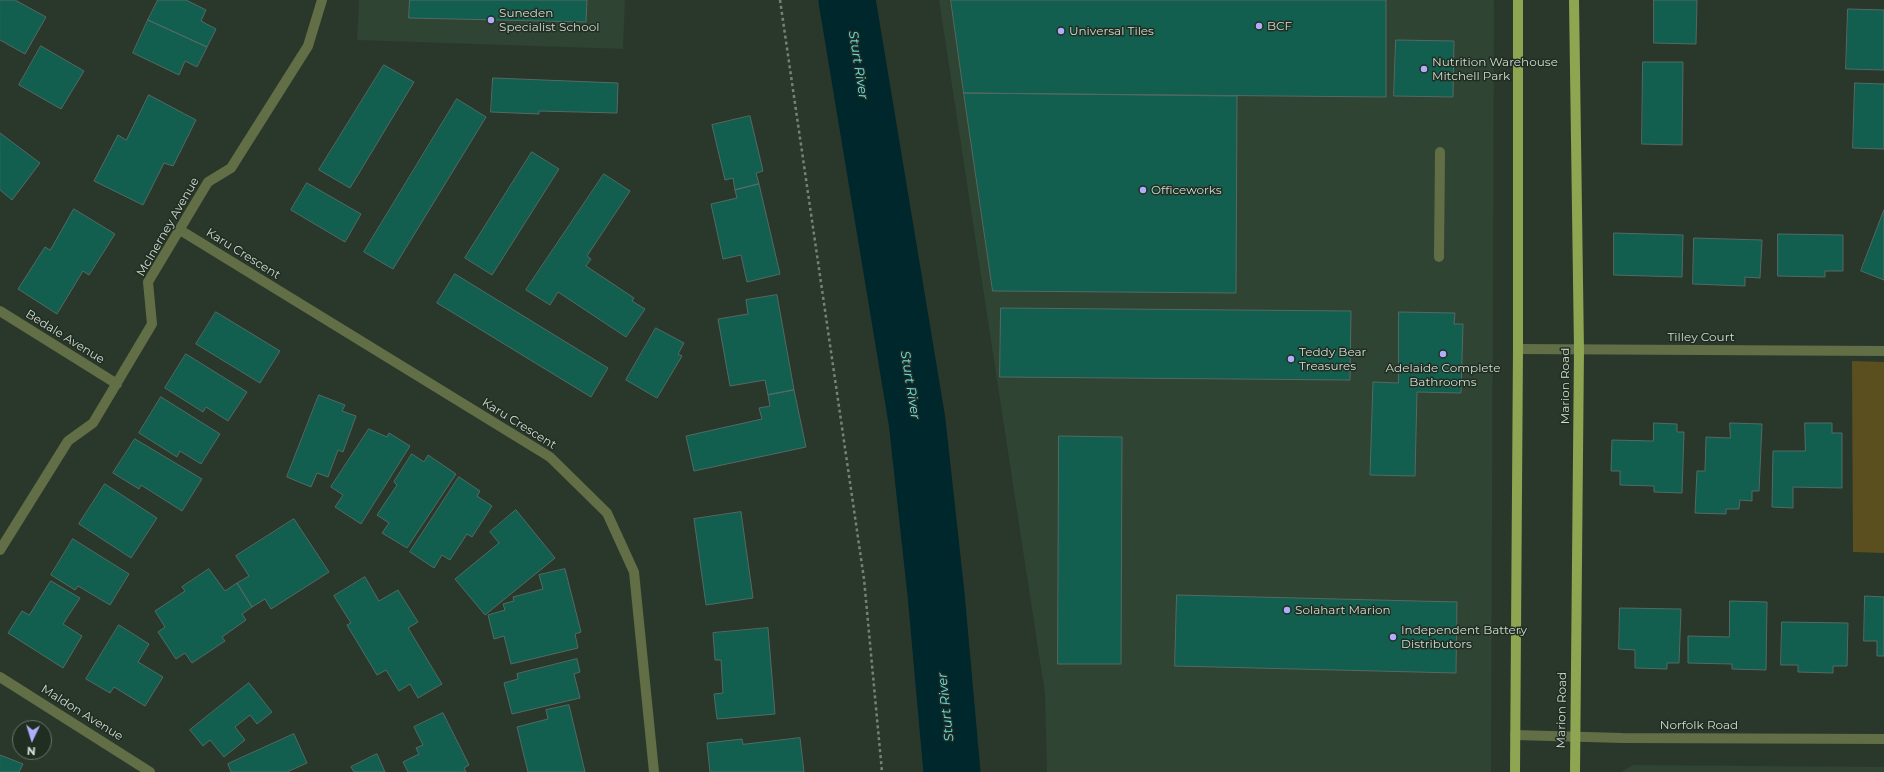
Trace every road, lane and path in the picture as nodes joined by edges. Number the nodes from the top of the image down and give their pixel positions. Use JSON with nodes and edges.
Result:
{"nodes":[{"id":1,"x":322,"y":0,"type":"edge"},
{"id":2,"x":780,"y":0,"type":"edge"},
{"id":3,"x":1518,"y":0,"type":"edge"},
{"id":4,"x":1574,"y":0,"type":"edge"},
{"id":5,"x":1440,"y":152,"type":"dead end"},
{"id":6,"x":180,"y":230,"type":"junction"},
{"id":7,"x":1439,"y":257,"type":"dead end"},
{"id":8,"x":0,"y":311,"type":"edge"},
{"id":9,"x":1518,"y":349,"type":"junction"},
{"id":10,"x":1579,"y":350,"type":"junction"},
{"id":11,"x":1884,"y":351,"type":"edge"},
{"id":12,"x":117,"y":384,"type":"junction"},
{"id":13,"x":0,"y":550,"type":"edge"},
{"id":14,"x":0,"y":677,"type":"edge"},
{"id":15,"x":1515,"y":734,"type":"junction"},
{"id":16,"x":1575,"y":737,"type":"junction"},
{"id":17,"x":1884,"y":738,"type":"edge"},
{"id":18,"x":150,"y":772,"type":"edge"},
{"id":19,"x":654,"y":772,"type":"edge"},
{"id":20,"x":882,"y":772,"type":"edge"},
{"id":21,"x":1515,"y":772,"type":"edge"},
{"id":22,"x":1575,"y":772,"type":"edge"}],
"edges":[{"from":1,"to":6,"type":"street","name":"McInerney Avenue"},
{"from":2,"to":20,"type":"path"},
{"from":3,"to":9,"type":"main road"},
{"from":4,"to":10,"type":"main road","name":"Marion Road"},
{"from":5,"to":7,"type":"street"},
{"from":6,"to":12,"type":"street","name":"McInerney Avenue"},
{"from":6,"to":19,"type":"street","name":"Karu Crescent"},
{"from":8,"to":12,"type":"street","name":"Bedale Avenue"},
{"from":9,"to":10,"type":"street","name":"Tilley Court"},
{"from":9,"to":15,"type":"main road"},
{"from":10,"to":11,"type":"street","name":"Tilley Court"},
{"from":10,"to":16,"type":"main road","name":"Marion Road"},
{"from":12,"to":13,"type":"street","name":"McInerney Avenue"},
{"from":14,"to":18,"type":"street","name":"Maldon Avenue"},
{"from":15,"to":16,"type":"street","name":"Norfolk Road"},
{"from":15,"to":21,"type":"main road"},
{"from":16,"to":17,"type":"street","name":"Norfolk Road"},
{"from":16,"to":22,"type":"main road","name":"Marion Road"}]}
